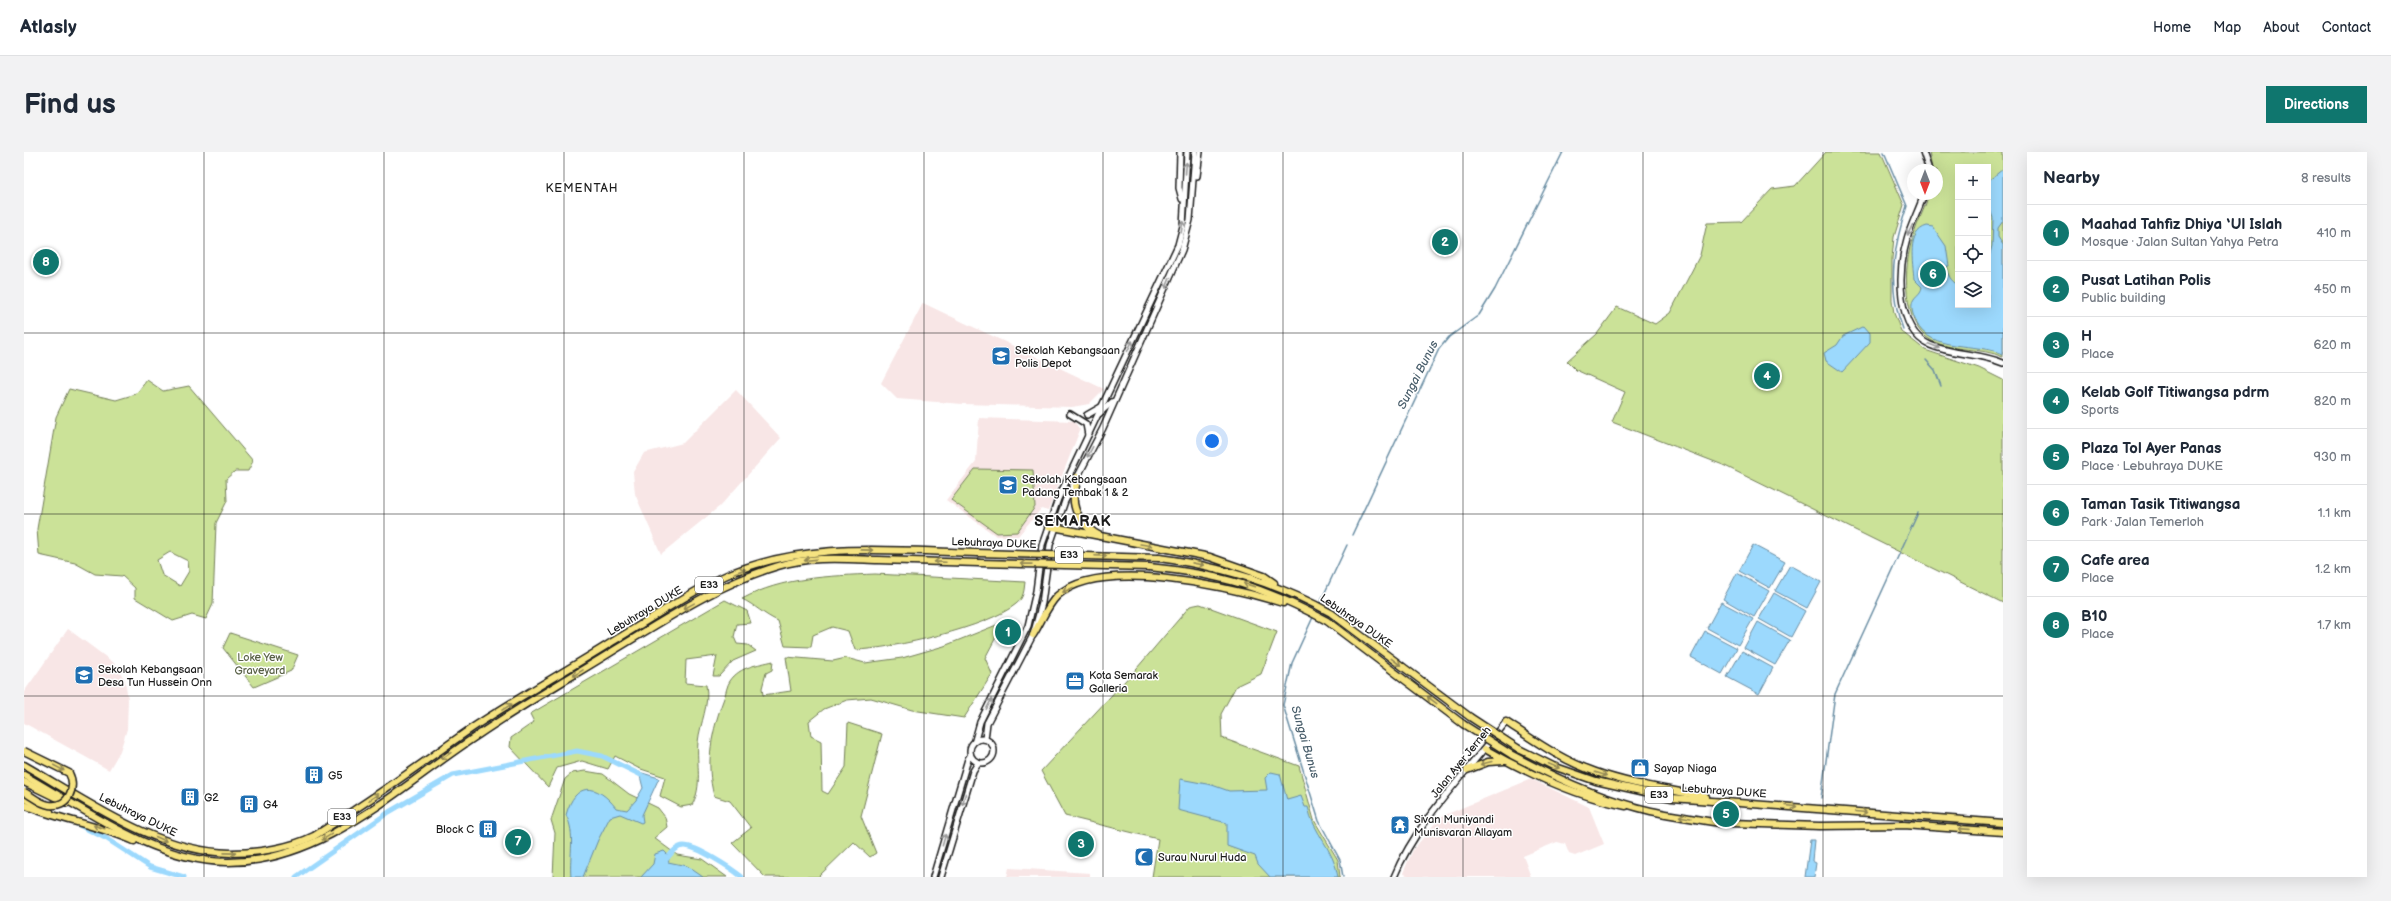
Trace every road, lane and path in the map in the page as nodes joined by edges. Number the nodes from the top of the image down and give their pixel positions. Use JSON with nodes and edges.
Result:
{"nodes":[{"id":1,"x":1180,"y":152,"type":"edge"},
{"id":2,"x":1187,"y":152,"type":"edge"},
{"id":3,"x":1195,"y":152,"type":"edge"},
{"id":4,"x":1200,"y":152,"type":"edge"},
{"id":5,"x":1923,"y":152,"type":"edge"},
{"id":6,"x":1927,"y":164,"type":"edge"},
{"id":7,"x":1192,"y":194,"type":"junction"},
{"id":8,"x":1922,"y":200,"type":"edge"},
{"id":9,"x":1183,"y":204,"type":"junction"},
{"id":10,"x":2003,"y":363,"type":"edge"},
{"id":11,"x":1117,"y":397,"type":"junction"},
{"id":12,"x":1102,"y":406,"type":"junction"},
{"id":13,"x":1070,"y":414,"type":"dead end"},
{"id":14,"x":1087,"y":415,"type":"dead end"},
{"id":15,"x":1098,"y":415,"type":"junction"},
{"id":16,"x":1103,"y":428,"type":"junction"},
{"id":17,"x":1088,"y":438,"type":"junction"},
{"id":18,"x":1077,"y":477,"type":"junction"},
{"id":19,"x":1048,"y":526,"type":"junction"},
{"id":20,"x":1056,"y":528,"type":"junction"},
{"id":21,"x":1105,"y":538,"type":"junction"},
{"id":22,"x":1286,"y":590,"type":"junction"},
{"id":23,"x":1298,"y":607,"type":"junction"},
{"id":24,"x":1033,"y":635,"type":"junction"},
{"id":25,"x":1506,"y":722,"type":"joint"},
{"id":26,"x":985,"y":739,"type":"junction"},
{"id":27,"x":975,"y":740,"type":"junction"},
{"id":28,"x":24,"y":748,"type":"edge"},
{"id":29,"x":1485,"y":749,"type":"junction"},
{"id":30,"x":24,"y":751,"type":"edge"},
{"id":31,"x":970,"y":756,"type":"junction"},
{"id":32,"x":1506,"y":761,"type":"junction"},
{"id":33,"x":46,"y":762,"type":"junction"},
{"id":34,"x":978,"y":763,"type":"junction"},
{"id":35,"x":24,"y":765,"type":"edge"},
{"id":36,"x":1467,"y":770,"type":"junction"},
{"id":37,"x":24,"y":775,"type":"edge"},
{"id":38,"x":24,"y":782,"type":"edge"},
{"id":39,"x":24,"y":792,"type":"edge"},
{"id":40,"x":24,"y":798,"type":"edge"},
{"id":41,"x":1728,"y":801,"type":"junction"},
{"id":42,"x":24,"y":805,"type":"edge"},
{"id":43,"x":89,"y":811,"type":"junction"},
{"id":44,"x":1650,"y":811,"type":"junction"},
{"id":45,"x":68,"y":819,"type":"junction"},
{"id":46,"x":1720,"y":822,"type":"tunnel mouth"},
{"id":47,"x":1731,"y":823,"type":"tunnel mouth"},
{"id":48,"x":2003,"y":823,"type":"edge"},
{"id":49,"x":2003,"y":832,"type":"edge"},
{"id":50,"x":175,"y":855,"type":"junction"},
{"id":51,"x":933,"y":877,"type":"edge"},
{"id":52,"x":941,"y":877,"type":"edge"},
{"id":53,"x":1394,"y":877,"type":"edge"}],
"edges":[{"from":1,"to":9,"type":"main road"},
{"from":9,"to":2,"type":"main road","one_way":true},
{"from":3,"to":7,"type":"main road"},
{"from":4,"to":7,"type":"main road"},
{"from":5,"to":6,"type":"main road"},
{"from":7,"to":11,"type":"main road","one_way":true},
{"from":8,"to":10,"type":"main road","one_way":true},
{"from":12,"to":9,"type":"main road","one_way":true},
{"from":11,"to":15,"type":"main road"},
{"from":11,"to":16,"type":"main road"},
{"from":12,"to":14,"type":"main road"},
{"from":12,"to":15,"type":"main road"},
{"from":13,"to":17,"type":"main road"},
{"from":15,"to":16,"type":"main road"},
{"from":15,"to":17,"type":"main road"},
{"from":16,"to":18,"type":"main road","one_way":true},
{"from":17,"to":19,"type":"main road"},
{"from":18,"to":20,"type":"main road"},
{"from":18,"to":21,"type":"highway"},
{"from":19,"to":20,"type":"highway"},
{"from":27,"to":19,"type":"main road","one_way":true},
{"from":20,"to":21,"type":"highway"},
{"from":20,"to":24,"type":"main road"},
{"from":21,"to":22,"type":"highway","one_way":true},
{"from":35,"to":22,"type":"highway","name":"Lebuhraya DUKE","number":"E33","one_way":true,"bridge":true},
{"from":22,"to":41,"type":"highway","name":"Lebuhraya DUKE","number":"E33","one_way":true,"bridge":true},
{"from":23,"to":24,"type":"highway","one_way":true},
{"from":44,"to":23,"type":"highway","name":"Lebuhraya DUKE","number":"E33","one_way":true,"bridge":true},
{"from":23,"to":50,"type":"highway","name":"Lebuhraya DUKE","number":"E33","one_way":true,"bridge":true},
{"from":24,"to":26,"type":"main road"},
{"from":25,"to":29,"type":"main road","name":"Jalan Ayer Jerneh"},
{"from":25,"to":41,"type":"highway","one_way":true},
{"from":26,"to":27,"type":"main road"},
{"from":26,"to":34,"type":"main road"},
{"from":27,"to":31,"type":"main road"},
{"from":28,"to":33,"type":"highway","bridge":true},
{"from":29,"to":32,"type":"highway"},
{"from":29,"to":36,"type":"main road","name":"Jalan Ayer Jerneh"},
{"from":30,"to":33,"type":"highway","bridge":true},
{"from":31,"to":34,"type":"main road"},
{"from":51,"to":31,"type":"main road","one_way":true},
{"from":32,"to":36,"type":"highway","one_way":true},
{"from":32,"to":44,"type":"highway"},
{"from":33,"to":39,"type":"highway","one_way":true,"bridge":true},
{"from":34,"to":52,"type":"main road","one_way":true},
{"from":36,"to":53,"type":"main road","name":"Jalan Ayer Jerneh"},
{"from":37,"to":43,"type":"highway","name":"Lebuhraya DUKE","number":"E33"},
{"from":38,"to":43,"type":"highway"},
{"from":40,"to":45,"type":"highway"},
{"from":41,"to":48,"type":"highway","name":"Lebuhraya DUKE","number":"E33","one_way":true},
{"from":42,"to":45,"type":"highway"},
{"from":43,"to":50,"type":"highway","name":"Lebuhraya DUKE","number":"E33"},
{"from":46,"to":44,"type":"highway","name":"Lebuhraya DUKE","number":"E33","one_way":true},
{"from":50,"to":45,"type":"highway","one_way":true},
{"from":49,"to":47,"type":"highway","one_way":true}]}
